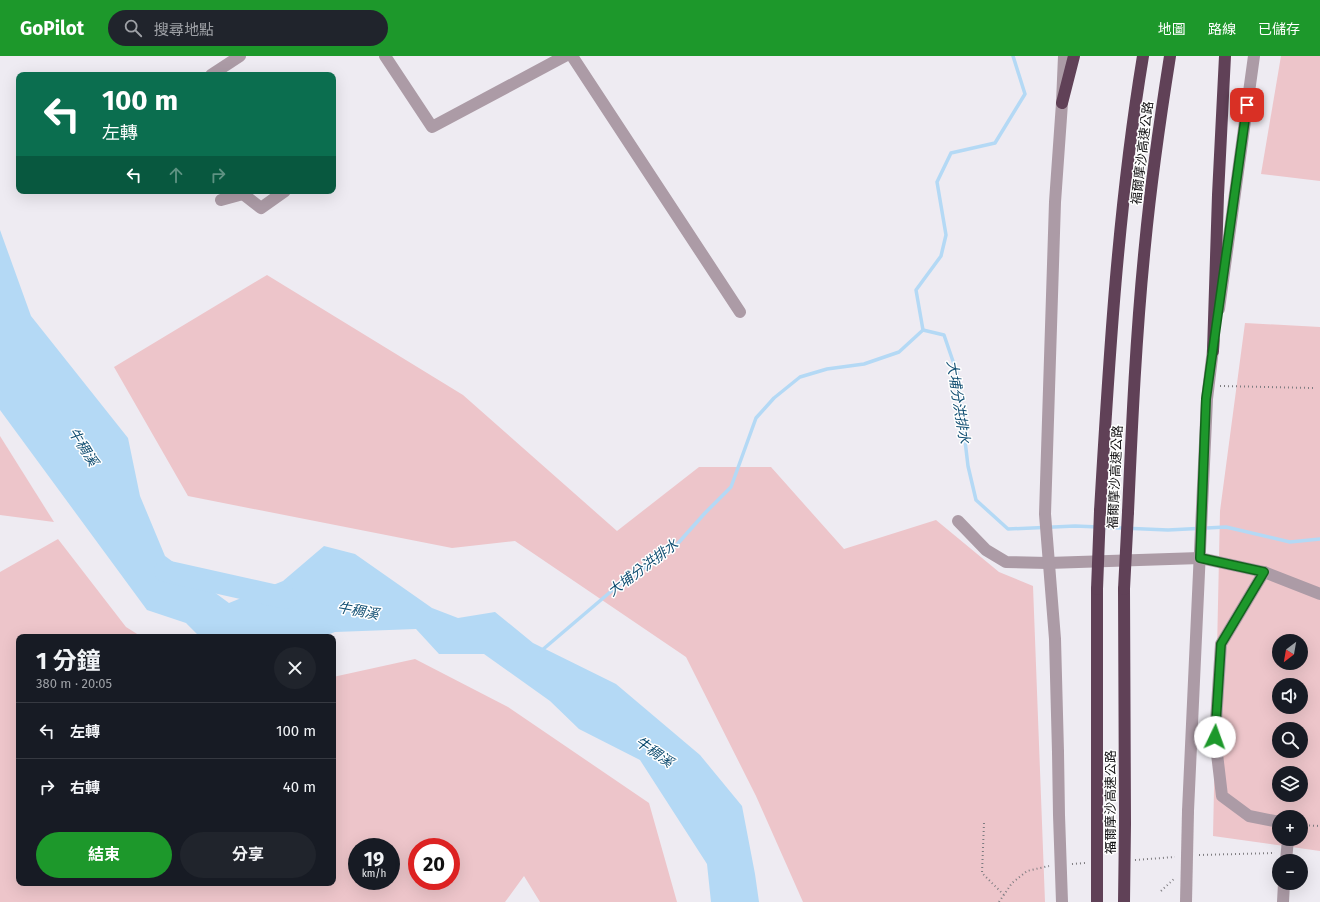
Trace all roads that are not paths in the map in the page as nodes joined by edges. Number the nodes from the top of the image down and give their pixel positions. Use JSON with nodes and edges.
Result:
{"nodes":[{"id":1,"x":240,"y":56,"type":"edge"},
{"id":2,"x":385,"y":56,"type":"edge"},
{"id":3,"x":565,"y":56,"type":"edge"},
{"id":4,"x":572,"y":56,"type":"edge"},
{"id":5,"x":1064,"y":56,"type":"edge"},
{"id":6,"x":1074,"y":56,"type":"edge"},
{"id":7,"x":1143,"y":56,"type":"edge"},
{"id":8,"x":1170,"y":56,"type":"edge"},
{"id":9,"x":1225,"y":56,"type":"edge"},
{"id":10,"x":1254,"y":56,"type":"edge"},
{"id":11,"x":218,"y":72,"type":"edge"},
{"id":12,"x":1062,"y":103,"type":"junction"},
{"id":13,"x":243,"y":194,"type":"edge"},
{"id":14,"x":243,"y":194,"type":"edge"},
{"id":15,"x":281,"y":194,"type":"edge"},
{"id":16,"x":221,"y":200,"type":"dead end"},
{"id":17,"x":740,"y":312,"type":"dead end"},
{"id":18,"x":1213,"y":351,"type":"junction"},
{"id":19,"x":958,"y":521,"type":"dead end"},
{"id":20,"x":1200,"y":558,"type":"junction"},
{"id":21,"x":1048,"y":563,"type":"junction"},
{"id":22,"x":1264,"y":572,"type":"junction"},
{"id":23,"x":1320,"y":594,"type":"edge"},
{"id":24,"x":1272,"y":821,"type":"edge"},
{"id":25,"x":1284,"y":890,"type":"edge"},
{"id":26,"x":1062,"y":902,"type":"edge"},
{"id":27,"x":1097,"y":902,"type":"edge"},
{"id":28,"x":1124,"y":902,"type":"edge"},
{"id":29,"x":1186,"y":902,"type":"edge"},
{"id":30,"x":1283,"y":902,"type":"edge"}],
"edges":[{"from":1,"to":11,"type":"street"},
{"from":2,"to":3,"type":"street"},
{"from":4,"to":17,"type":"street"},
{"from":5,"to":12,"type":"street"},
{"from":6,"to":12,"type":"highway"},
{"from":7,"to":27,"type":"highway","name":"福爾摩沙高速公路","bridge":true},
{"from":8,"to":28,"type":"highway","name":"福爾摩沙高速公路","bridge":true},
{"from":9,"to":18,"type":"highway"},
{"from":10,"to":18,"type":"street"},
{"from":12,"to":21,"type":"street"},
{"from":13,"to":15,"type":"street"},
{"from":14,"to":16,"type":"street"},
{"from":18,"to":20,"type":"street"},
{"from":19,"to":21,"type":"street"},
{"from":20,"to":21,"type":"street"},
{"from":20,"to":22,"type":"street"},
{"from":20,"to":29,"type":"street","bridge":true},
{"from":21,"to":26,"type":"street","bridge":true},
{"from":22,"to":23,"type":"street"},
{"from":22,"to":24,"type":"street"},
{"from":25,"to":30,"type":"street"}]}
